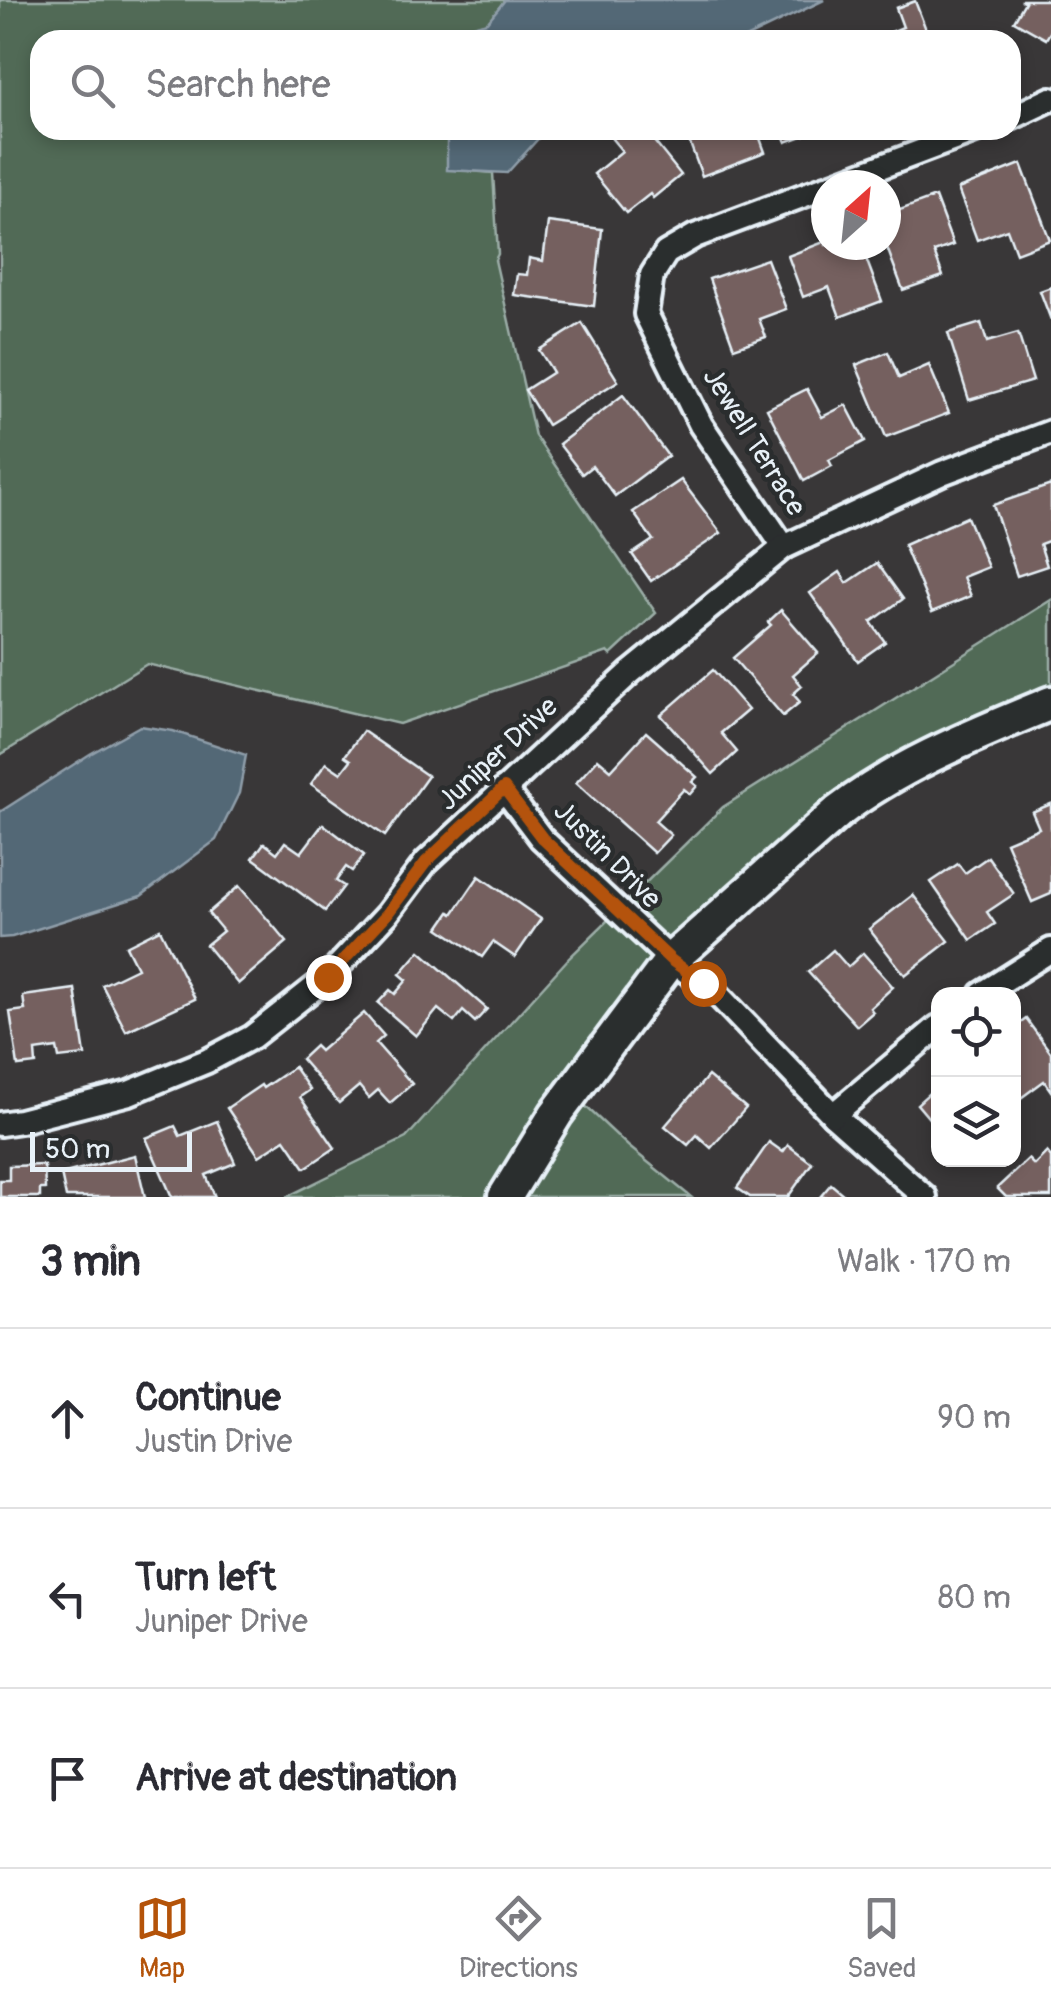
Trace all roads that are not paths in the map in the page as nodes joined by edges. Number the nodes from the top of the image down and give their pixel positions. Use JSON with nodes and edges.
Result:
{"nodes":[{"id":1,"x":1051,"y":99,"type":"edge"},
{"id":2,"x":1021,"y":113,"type":"edge"},
{"id":3,"x":951,"y":140,"type":"edge"},
{"id":4,"x":872,"y":170,"type":"edge"},
{"id":5,"x":811,"y":193,"type":"edge"},
{"id":6,"x":1051,"y":432,"type":"edge"},
{"id":7,"x":784,"y":547,"type":"junction"},
{"id":8,"x":1051,"y":703,"type":"edge"},
{"id":9,"x":504,"y":788,"type":"junction"},
{"id":10,"x":1051,"y":950,"type":"edge"},
{"id":11,"x":671,"y":960,"type":"junction"},
{"id":12,"x":993,"y":987,"type":"edge"},
{"id":13,"x":931,"y":1033,"type":"edge"},
{"id":14,"x":833,"y":1115,"type":"junction"},
{"id":15,"x":0,"y":1124,"type":"edge"},
{"id":16,"x":505,"y":1197,"type":"edge"},
{"id":17,"x":925,"y":1197,"type":"edge"}],
"edges":[{"from":1,"to":2,"type":"street"},
{"from":3,"to":4,"type":"street","name":"Jewell Terrace"},
{"from":5,"to":7,"type":"street","name":"Jewell Terrace"},
{"from":6,"to":7,"type":"street","name":"Juniper Drive"},
{"from":7,"to":9,"type":"street","name":"Juniper Drive"},
{"from":8,"to":11,"type":"street"},
{"from":9,"to":11,"type":"street","name":"Justin Drive"},
{"from":9,"to":15,"type":"street","name":"Juniper Drive"},
{"from":10,"to":12,"type":"street"},
{"from":11,"to":14,"type":"street","name":"Justin Drive"},
{"from":11,"to":16,"type":"street"},
{"from":13,"to":14,"type":"street"},
{"from":14,"to":17,"type":"street","name":"Justin Drive"}]}
